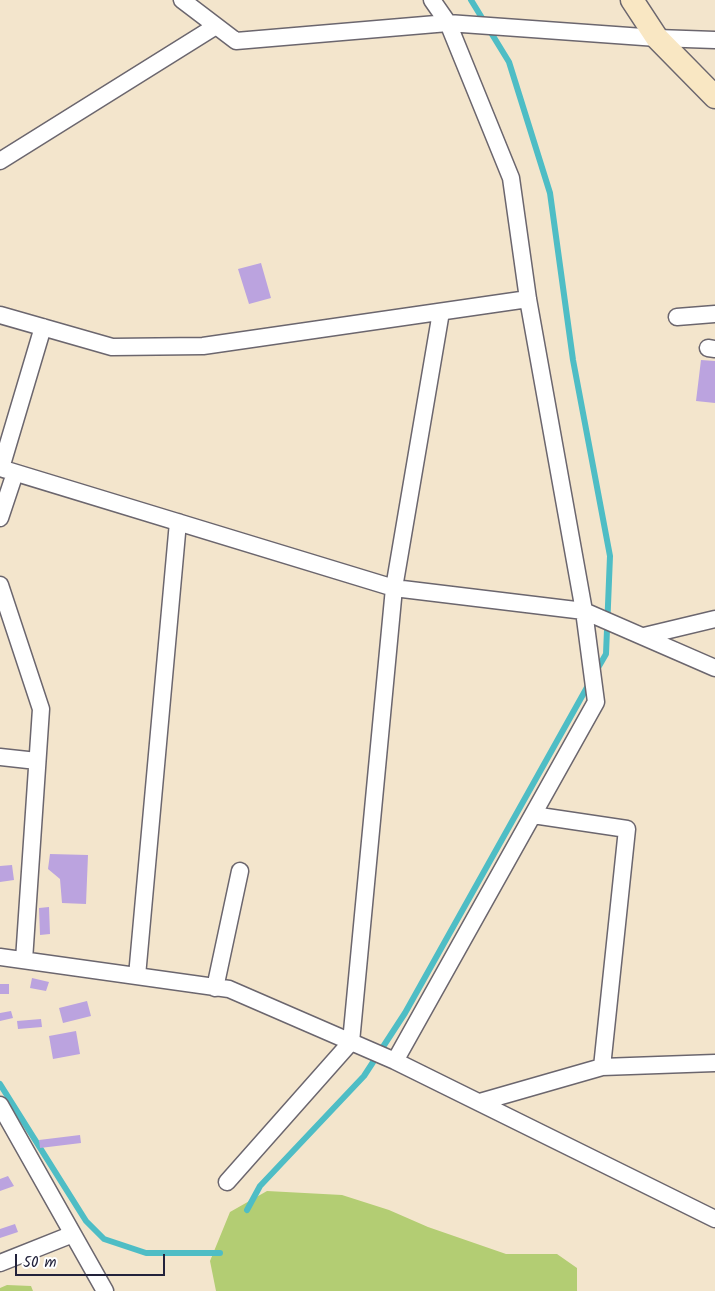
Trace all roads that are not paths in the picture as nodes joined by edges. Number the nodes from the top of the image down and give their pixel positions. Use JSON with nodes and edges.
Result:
{"nodes":[{"id":1,"x":432,"y":0,"type":"edge"},
{"id":2,"x":632,"y":0,"type":"edge"},
{"id":3,"x":188,"y":2,"type":"edge"},
{"id":4,"x":448,"y":23,"type":"junction"},
{"id":5,"x":216,"y":26,"type":"junction"},
{"id":6,"x":657,"y":38,"type":"junction"},
{"id":7,"x":715,"y":40,"type":"edge"},
{"id":8,"x":715,"y":97,"type":"edge"},
{"id":9,"x":0,"y":161,"type":"edge"},
{"id":10,"x":528,"y":299,"type":"junction"},
{"id":11,"x":441,"y":312,"type":"junction"},
{"id":12,"x":715,"y":314,"type":"edge"},
{"id":13,"x":0,"y":315,"type":"edge"},
{"id":14,"x":677,"y":317,"type":"dead end"},
{"id":15,"x":43,"y":327,"type":"junction"},
{"id":16,"x":5,"y":469,"type":"edge"},
{"id":17,"x":0,"y":518,"type":"edge"},
{"id":18,"x":178,"y":522,"type":"junction"},
{"id":19,"x":0,"y":585,"type":"edge"},
{"id":20,"x":394,"y":588,"type":"junction"},
{"id":21,"x":584,"y":610,"type":"junction"},
{"id":22,"x":715,"y":619,"type":"edge"},
{"id":23,"x":644,"y":636,"type":"junction"},
{"id":24,"x":715,"y":668,"type":"edge"},
{"id":25,"x":0,"y":757,"type":"edge"},
{"id":26,"x":37,"y":761,"type":"junction"},
{"id":27,"x":533,"y":815,"type":"junction"},
{"id":28,"x":240,"y":871,"type":"dead end"},
{"id":29,"x":0,"y":956,"type":"edge"},
{"id":30,"x":24,"y":960,"type":"junction"},
{"id":31,"x":137,"y":976,"type":"junction"},
{"id":32,"x":216,"y":988,"type":"junction"},
{"id":33,"x":351,"y":1042,"type":"junction"},
{"id":34,"x":395,"y":1061,"type":"junction"},
{"id":35,"x":715,"y":1063,"type":"edge"},
{"id":36,"x":602,"y":1067,"type":"junction"},
{"id":37,"x":480,"y":1102,"type":"junction"},
{"id":38,"x":1,"y":1108,"type":"edge"},
{"id":39,"x":227,"y":1182,"type":"dead end"},
{"id":40,"x":715,"y":1219,"type":"edge"},
{"id":41,"x":73,"y":1234,"type":"junction"},
{"id":42,"x":0,"y":1263,"type":"edge"},
{"id":43,"x":105,"y":1291,"type":"edge"}],
"edges":[{"from":1,"to":4,"type":"street"},
{"from":2,"to":6,"type":"street"},
{"from":3,"to":5,"type":"street"},
{"from":4,"to":5,"type":"street"},
{"from":4,"to":6,"type":"street"},
{"from":4,"to":10,"type":"street"},
{"from":5,"to":9,"type":"street"},
{"from":6,"to":7,"type":"street"},
{"from":6,"to":8,"type":"street"},
{"from":10,"to":11,"type":"street"},
{"from":10,"to":21,"type":"street"},
{"from":11,"to":15,"type":"street"},
{"from":11,"to":20,"type":"street"},
{"from":12,"to":14,"type":"street"},
{"from":13,"to":15,"type":"street"},
{"from":15,"to":16,"type":"street"},
{"from":16,"to":17,"type":"street"},
{"from":16,"to":18,"type":"street"},
{"from":18,"to":20,"type":"street"},
{"from":18,"to":31,"type":"street"},
{"from":19,"to":26,"type":"street"},
{"from":20,"to":21,"type":"street"},
{"from":20,"to":33,"type":"street"},
{"from":21,"to":23,"type":"street"},
{"from":21,"to":27,"type":"street"},
{"from":22,"to":23,"type":"street"},
{"from":23,"to":24,"type":"street"},
{"from":25,"to":26,"type":"street"},
{"from":26,"to":30,"type":"street"},
{"from":27,"to":34,"type":"street"},
{"from":27,"to":36,"type":"street"},
{"from":28,"to":32,"type":"street"},
{"from":29,"to":30,"type":"street"},
{"from":30,"to":31,"type":"street"},
{"from":31,"to":32,"type":"street"},
{"from":32,"to":33,"type":"street"},
{"from":33,"to":34,"type":"street"},
{"from":33,"to":39,"type":"street"},
{"from":34,"to":37,"type":"street"},
{"from":35,"to":36,"type":"street"},
{"from":36,"to":37,"type":"street"},
{"from":37,"to":40,"type":"street"},
{"from":38,"to":41,"type":"street"},
{"from":41,"to":42,"type":"street"},
{"from":41,"to":43,"type":"street"}]}
